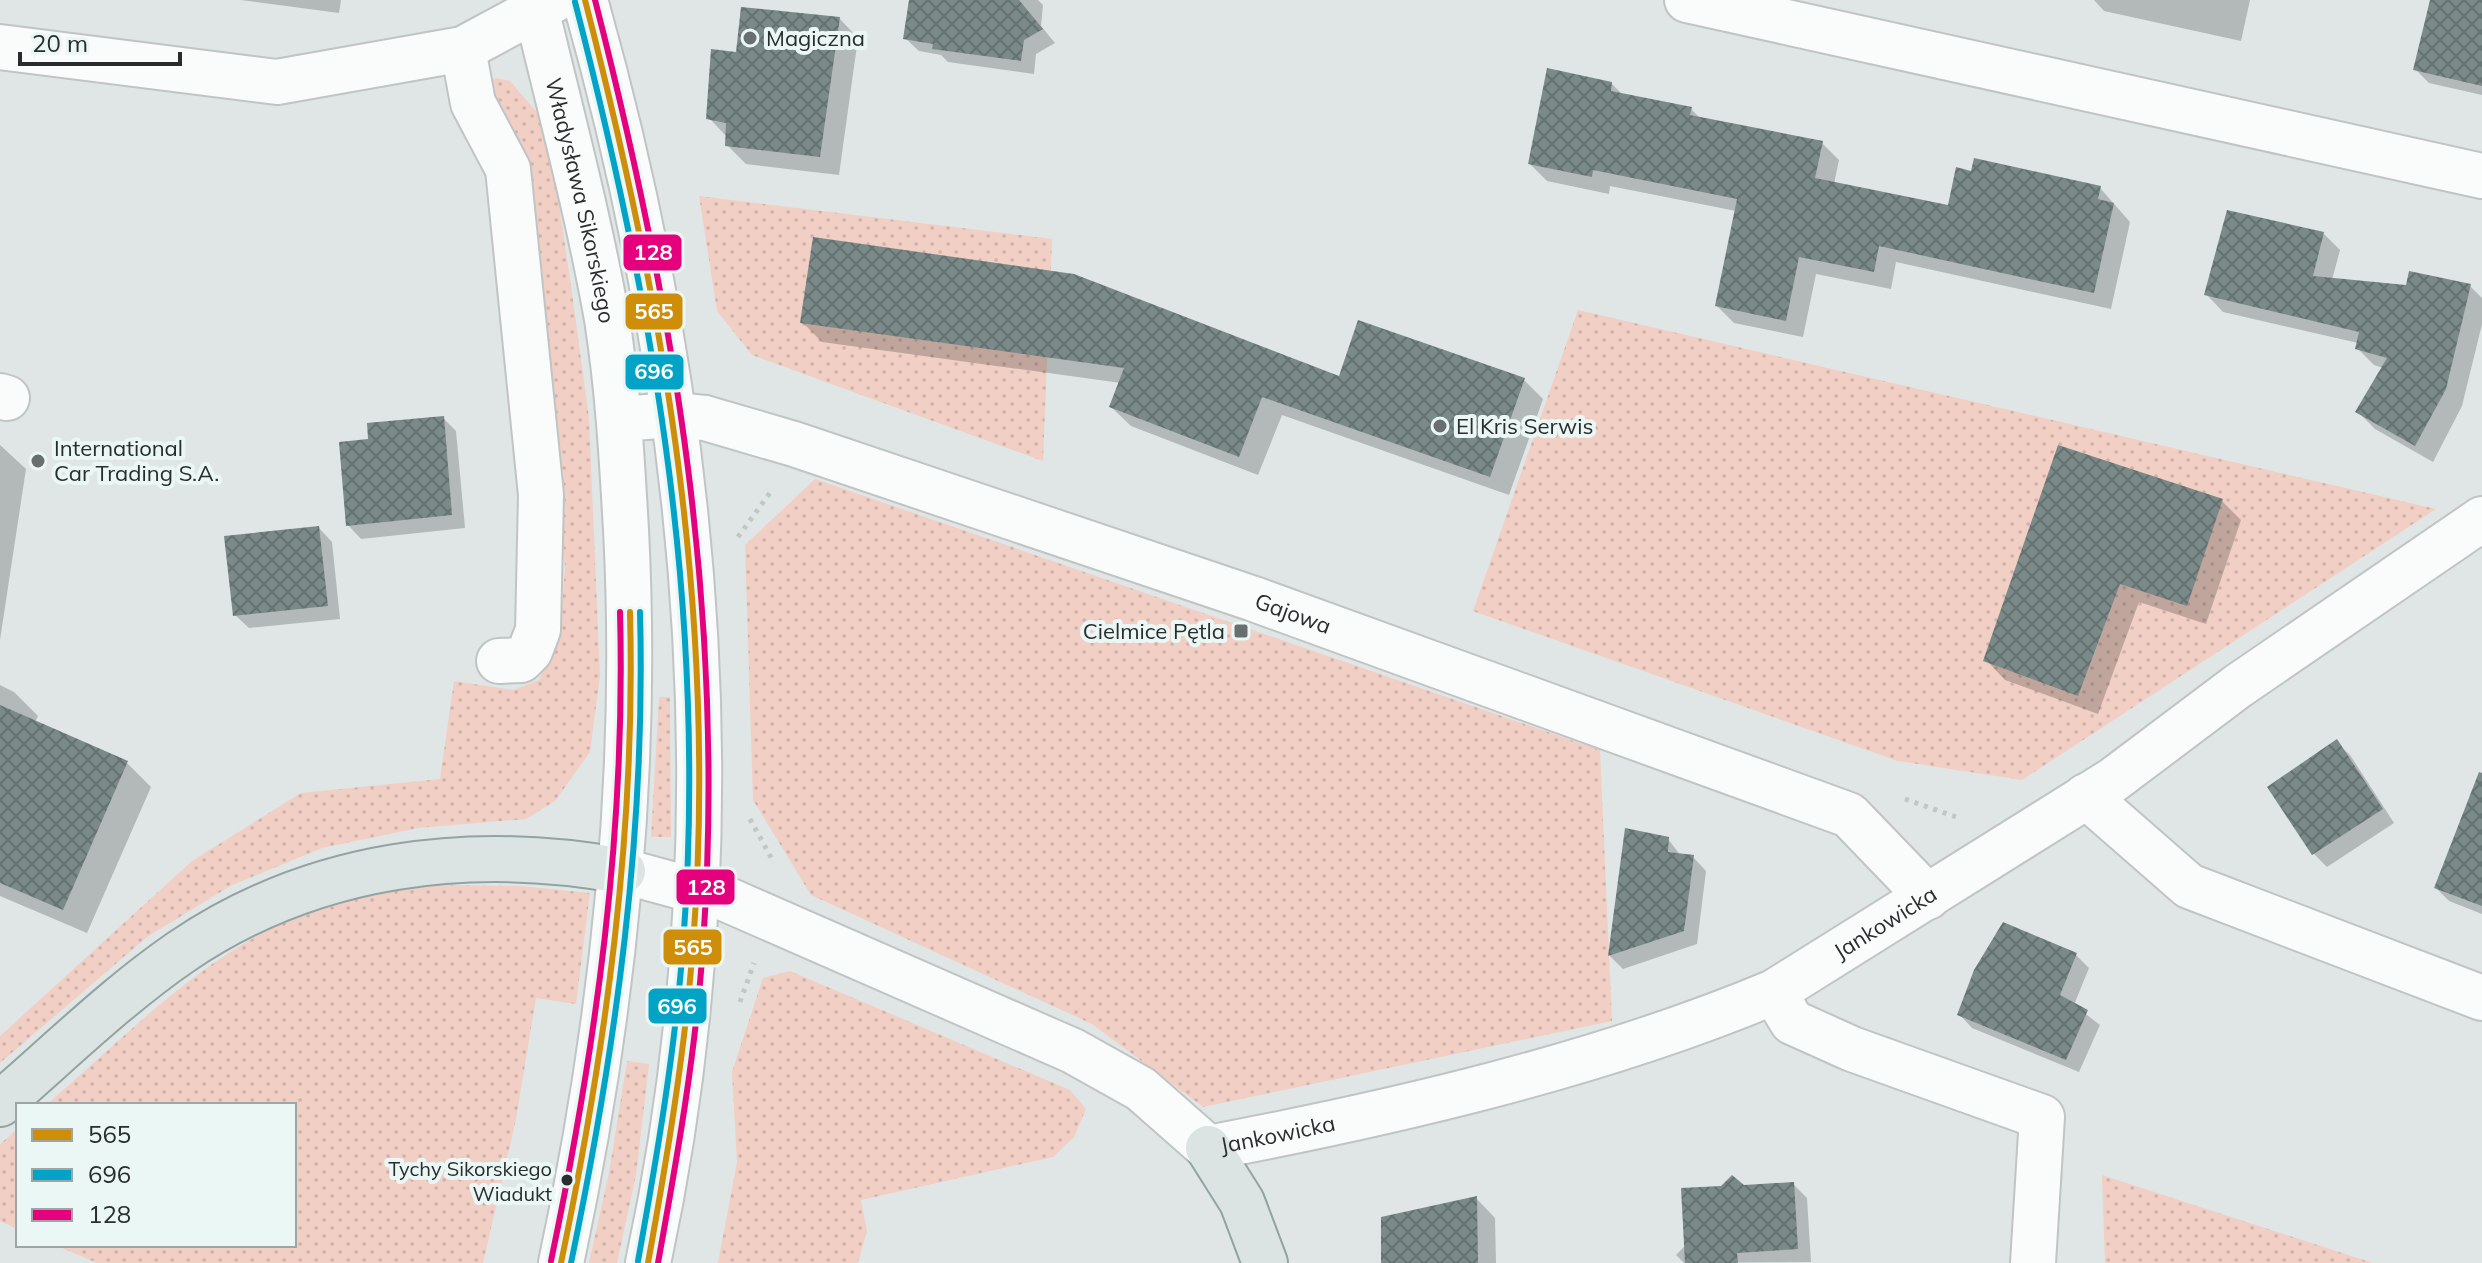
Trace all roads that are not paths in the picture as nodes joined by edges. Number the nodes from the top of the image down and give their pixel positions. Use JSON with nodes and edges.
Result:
{"nodes":[{"id":1,"x":585,"y":0,"type":"edge"},
{"id":2,"x":1687,"y":0,"type":"edge"},
{"id":3,"x":542,"y":3,"type":"edge"},
{"id":4,"x":0,"y":47,"type":"edge"},
{"id":5,"x":463,"y":49,"type":"junction"},
{"id":6,"x":2482,"y":176,"type":"edge"},
{"id":7,"x":674,"y":415,"type":"junction"},
{"id":8,"x":619,"y":419,"type":"junction"},
{"id":9,"x":2482,"y":519,"type":"edge"},
{"id":10,"x":499,"y":661,"type":"dead end"},
{"id":11,"x":2086,"y":796,"type":"junction"},
{"id":12,"x":623,"y":871,"type":"junction"},
{"id":13,"x":699,"y":889,"type":"junction"},
{"id":14,"x":1928,"y":897,"type":"junction"},
{"id":15,"x":1774,"y":992,"type":"junction"},
{"id":16,"x":2482,"y":998,"type":"edge"},
{"id":17,"x":0,"y":1104,"type":"edge"},
{"id":18,"x":1208,"y":1148,"type":"junction"},
{"id":19,"x":561,"y":1263,"type":"edge"},
{"id":20,"x":648,"y":1263,"type":"edge"},
{"id":21,"x":1265,"y":1263,"type":"edge"},
{"id":22,"x":2033,"y":1263,"type":"edge"}],
"edges":[{"from":1,"to":7,"type":"street"},
{"from":2,"to":6,"type":"street"},
{"from":3,"to":5,"type":"street"},
{"from":3,"to":8,"type":"street","name":"Władysława Sikorskiego"},
{"from":4,"to":5,"type":"street"},
{"from":5,"to":10,"type":"street"},
{"from":7,"to":8,"type":"street","name":"Gajowa"},
{"from":7,"to":13,"type":"street"},
{"from":7,"to":14,"type":"street","name":"Gajowa"},
{"from":8,"to":12,"type":"street","name":"Władysława Sikorskiego"},
{"from":9,"to":11,"type":"street","name":"Jankowicka"},
{"from":11,"to":14,"type":"street","name":"Jankowicka"},
{"from":11,"to":16,"type":"street"},
{"from":12,"to":13,"type":"street"},
{"from":12,"to":17,"type":"main road"},
{"from":12,"to":19,"type":"street","name":"Władysława Sikorskiego"},
{"from":13,"to":18,"type":"street"},
{"from":13,"to":20,"type":"street"},
{"from":14,"to":15,"type":"street","name":"Jankowicka"},
{"from":15,"to":18,"type":"street","name":"Jankowicka"},
{"from":15,"to":22,"type":"street"},
{"from":18,"to":21,"type":"main road"}]}
